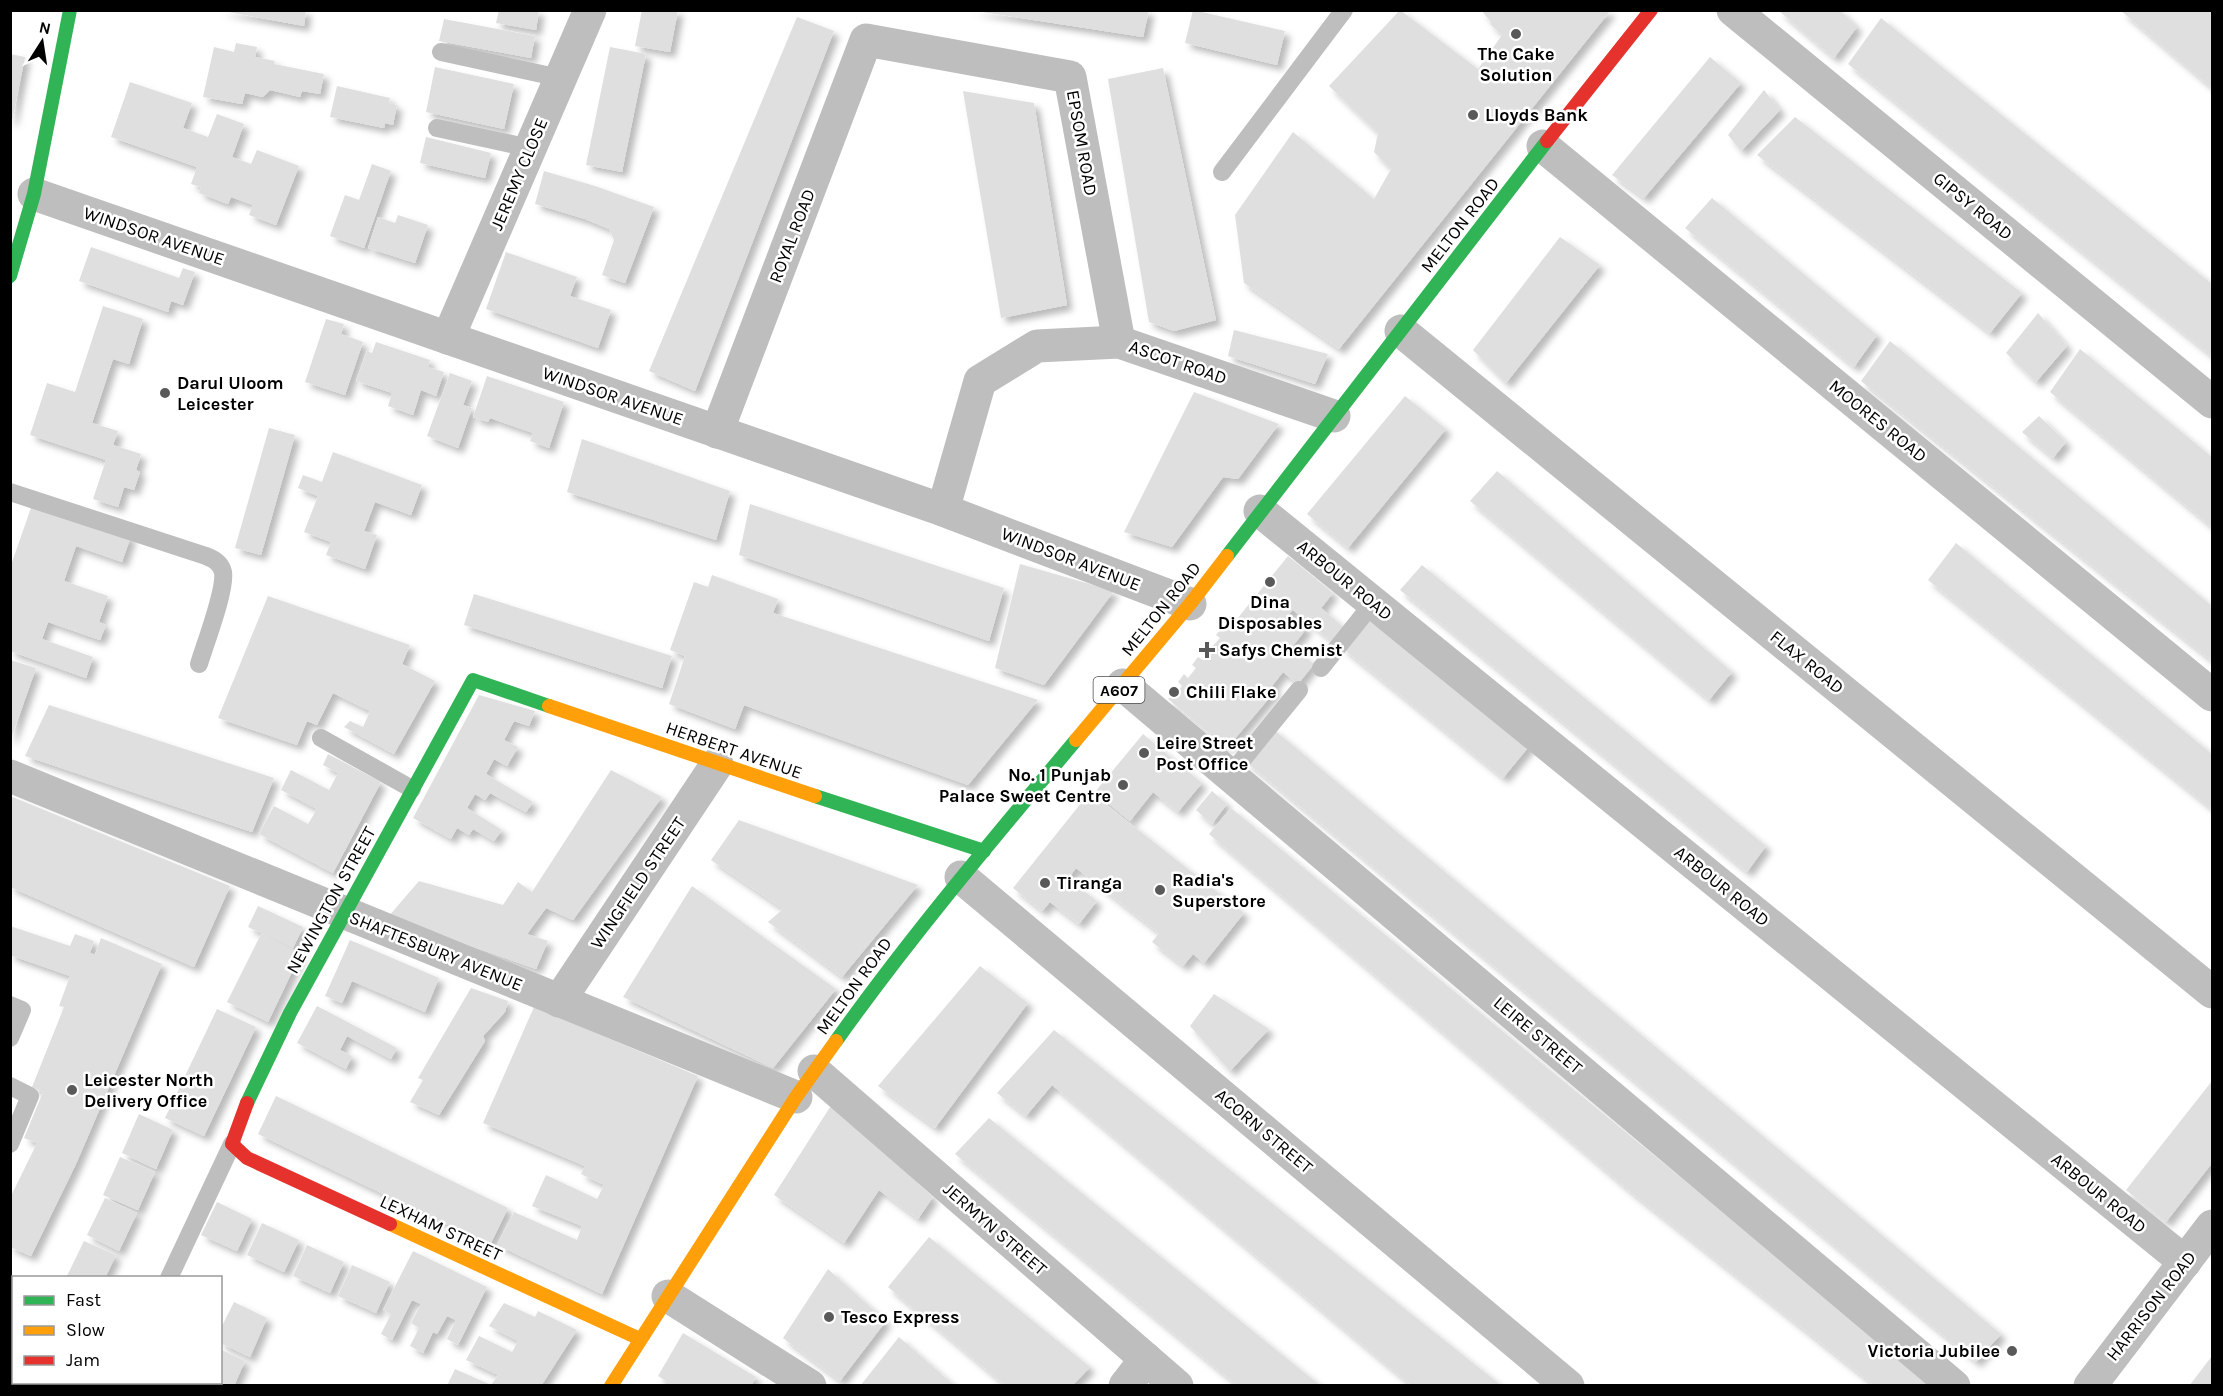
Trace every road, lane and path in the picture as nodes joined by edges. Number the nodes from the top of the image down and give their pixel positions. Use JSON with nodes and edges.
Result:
{"nodes":[{"id":1,"x":70,"y":10,"type":"edge"},
{"id":2,"x":590,"y":10,"type":"edge"},
{"id":3,"x":1344,"y":10,"type":"edge"},
{"id":4,"x":1651,"y":10,"type":"edge"},
{"id":5,"x":1733,"y":10,"type":"edge"},
{"id":6,"x":866,"y":40,"type":"joint"},
{"id":7,"x":441,"y":52,"type":"dead end"},
{"id":8,"x":560,"y":78,"type":"junction"},
{"id":9,"x":437,"y":128,"type":"dead end"},
{"id":10,"x":1543,"y":146,"type":"junction"},
{"id":11,"x":530,"y":148,"type":"junction"},
{"id":12,"x":1222,"y":172,"type":"dead end"},
{"id":13,"x":34,"y":194,"type":"junction"},
{"id":14,"x":11,"y":276,"type":"edge"},
{"id":15,"x":1401,"y":332,"type":"junction"},
{"id":16,"x":448,"y":338,"type":"junction"},
{"id":17,"x":1119,"y":342,"type":"junction"},
{"id":18,"x":2212,"y":402,"type":"edge"},
{"id":19,"x":1334,"y":416,"type":"junction"},
{"id":20,"x":717,"y":432,"type":"junction"},
{"id":21,"x":10,"y":492,"type":"edge"},
{"id":22,"x":943,"y":510,"type":"junction"},
{"id":23,"x":1260,"y":511,"type":"junction"},
{"id":24,"x":1373,"y":603,"type":"junction"},
{"id":25,"x":1190,"y":604,"type":"junction"},
{"id":26,"x":199,"y":664,"type":"dead end"},
{"id":27,"x":1322,"y":668,"type":"dead end"},
{"id":28,"x":473,"y":680,"type":"joint"},
{"id":29,"x":1123,"y":685,"type":"junction"},
{"id":30,"x":1299,"y":690,"type":"dead end"},
{"id":31,"x":2212,"y":695,"type":"edge"},
{"id":32,"x":321,"y":738,"type":"dead end"},
{"id":33,"x":717,"y":764,"type":"junction"},
{"id":34,"x":1230,"y":775,"type":"junction"},
{"id":35,"x":10,"y":776,"type":"edge"},
{"id":36,"x":412,"y":789,"type":"junction"},
{"id":37,"x":984,"y":851,"type":"junction"},
{"id":38,"x":961,"y":877,"type":"junction"},
{"id":39,"x":343,"y":913,"type":"junction"},
{"id":40,"x":2212,"y":992,"type":"edge"},
{"id":41,"x":559,"y":1001,"type":"junction"},
{"id":42,"x":10,"y":1005,"type":"edge"},
{"id":43,"x":10,"y":1038,"type":"edge"},
{"id":44,"x":805,"y":1084,"type":"junction"},
{"id":45,"x":10,"y":1086,"type":"edge"},
{"id":46,"x":10,"y":1144,"type":"edge"},
{"id":47,"x":232,"y":1144,"type":"junction"},
{"id":48,"x":2212,"y":1226,"type":"edge"},
{"id":49,"x":2185,"y":1262,"type":"junction"},
{"id":50,"x":170,"y":1276,"type":"edge"},
{"id":51,"x":668,"y":1296,"type":"junction"},
{"id":52,"x":639,"y":1339,"type":"junction"},
{"id":53,"x":1146,"y":1359,"type":"junction"},
{"id":54,"x":610,"y":1386,"type":"edge"},
{"id":55,"x":810,"y":1386,"type":"edge"},
{"id":56,"x":1125,"y":1386,"type":"edge"},
{"id":57,"x":1177,"y":1386,"type":"edge"},
{"id":58,"x":1568,"y":1386,"type":"edge"},
{"id":59,"x":1954,"y":1386,"type":"edge"},
{"id":60,"x":2090,"y":1386,"type":"edge"}],
"edges":[{"from":1,"to":13,"type":"street"},
{"from":2,"to":8,"type":"street","name":"JEREMY CLOSE"},
{"from":3,"to":12,"type":"lane"},
{"from":4,"to":10,"type":"street","name":"MELTON ROAD","number":"A607"},
{"from":5,"to":18,"type":"street","name":"GIPSY ROAD"},
{"from":6,"to":17,"type":"street","name":"EPSOM ROAD"},
{"from":6,"to":20,"type":"street","name":"ROYAL ROAD"},
{"from":7,"to":8,"type":"lane"},
{"from":8,"to":11,"type":"street","name":"JEREMY CLOSE"},
{"from":9,"to":11,"type":"lane"},
{"from":10,"to":15,"type":"street","name":"MELTON ROAD","number":"A607"},
{"from":10,"to":31,"type":"street","name":"MOORES ROAD"},
{"from":11,"to":16,"type":"street","name":"JEREMY CLOSE"},
{"from":13,"to":14,"type":"street"},
{"from":13,"to":16,"type":"street","name":"WINDSOR AVENUE"},
{"from":15,"to":19,"type":"street","name":"MELTON ROAD","number":"A607"},
{"from":15,"to":40,"type":"street","name":"FLAX ROAD"},
{"from":16,"to":20,"type":"street","name":"WINDSOR AVENUE"},
{"from":17,"to":19,"type":"street","name":"ASCOT ROAD"},
{"from":17,"to":22,"type":"street","name":"ASCOT ROAD"},
{"from":19,"to":23,"type":"street","name":"MELTON ROAD","number":"A607"},
{"from":20,"to":22,"type":"street","name":"WINDSOR AVENUE"},
{"from":21,"to":26,"type":"lane"},
{"from":22,"to":25,"type":"street","name":"WINDSOR AVENUE"},
{"from":23,"to":24,"type":"street","name":"ARBOUR ROAD"},
{"from":23,"to":25,"type":"street","name":"MELTON ROAD","number":"A607"},
{"from":24,"to":27,"type":"lane"},
{"from":24,"to":49,"type":"street","name":"ARBOUR ROAD"},
{"from":25,"to":29,"type":"street","name":"MELTON ROAD","number":"A607"},
{"from":28,"to":33,"type":"street","name":"HERBERT AVENUE"},
{"from":28,"to":36,"type":"street","name":"NEWINGTON STREET"},
{"from":29,"to":34,"type":"street","name":"LEIRE STREET"},
{"from":29,"to":37,"type":"street","name":"MELTON ROAD","number":"A607"},
{"from":30,"to":34,"type":"lane"},
{"from":32,"to":36,"type":"lane"},
{"from":33,"to":37,"type":"street","name":"HERBERT AVENUE"},
{"from":33,"to":41,"type":"street","name":"WINGFIELD STREET"},
{"from":34,"to":59,"type":"street","name":"LEIRE STREET"},
{"from":35,"to":39,"type":"street","name":"SHAFTESBURY AVENUE"},
{"from":36,"to":39,"type":"street","name":"NEWINGTON STREET"},
{"from":37,"to":38,"type":"street","name":"MELTON ROAD","number":"A607"},
{"from":38,"to":44,"type":"street","name":"MELTON ROAD","number":"A607"},
{"from":38,"to":58,"type":"street","name":"ACORN STREET"},
{"from":39,"to":41,"type":"street","name":"SHAFTESBURY AVENUE"},
{"from":39,"to":47,"type":"street","name":"NEWINGTON STREET"},
{"from":41,"to":44,"type":"street","name":"SHAFTESBURY AVENUE"},
{"from":42,"to":43,"type":"lane"},
{"from":44,"to":51,"type":"street","name":"MELTON ROAD","number":"A607"},
{"from":44,"to":53,"type":"street","name":"JERMYN STREET"},
{"from":45,"to":46,"type":"lane"},
{"from":47,"to":50,"type":"lane"},
{"from":47,"to":52,"type":"street","name":"LEXHAM STREET"},
{"from":48,"to":49,"type":"street","name":"HARRISON ROAD"},
{"from":49,"to":60,"type":"street","name":"HARRISON ROAD"},
{"from":51,"to":52,"type":"street","name":"MELTON ROAD","number":"A607"},
{"from":51,"to":55,"type":"street"},
{"from":52,"to":54,"type":"street","name":"MELTON ROAD","number":"A607"},
{"from":53,"to":56,"type":"street"},
{"from":53,"to":57,"type":"street","name":"JERMYN STREET"}]}
